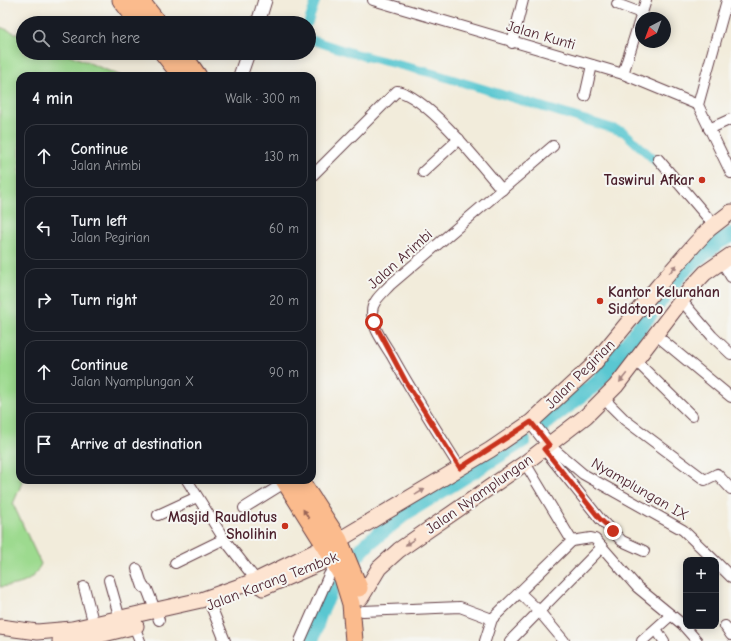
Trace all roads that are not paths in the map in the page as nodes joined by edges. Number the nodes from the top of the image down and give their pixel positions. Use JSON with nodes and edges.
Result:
{"nodes":[{"id":1,"x":120,"y":0,"type":"edge"},
{"id":2,"x":140,"y":0,"type":"edge"},
{"id":3,"x":266,"y":0,"type":"edge"},
{"id":4,"x":373,"y":0,"type":"edge"},
{"id":5,"x":523,"y":0,"type":"edge"},
{"id":6,"x":646,"y":0,"type":"edge"},
{"id":7,"x":727,"y":0,"type":"edge"},
{"id":8,"x":617,"y":4,"type":"dead end"},
{"id":9,"x":404,"y":5,"type":"edge"},
{"id":10,"x":638,"y":12,"type":"edge"},
{"id":11,"x":641,"y":12,"type":"edge"},
{"id":12,"x":133,"y":16,"type":"edge"},
{"id":13,"x":153,"y":16,"type":"edge"},
{"id":14,"x":260,"y":16,"type":"edge"},
{"id":15,"x":635,"y":33,"type":"edge"},
{"id":16,"x":512,"y":43,"type":"junction"},
{"id":17,"x":168,"y":60,"type":"edge"},
{"id":18,"x":187,"y":60,"type":"edge"},
{"id":19,"x":246,"y":60,"type":"edge"},
{"id":20,"x":592,"y":65,"type":"junction"},
{"id":21,"x":178,"y":72,"type":"edge"},
{"id":22,"x":195,"y":72,"type":"edge"},
{"id":23,"x":241,"y":72,"type":"edge"},
{"id":24,"x":623,"y":74,"type":"junction"},
{"id":25,"x":585,"y":96,"type":"dead end"},
{"id":26,"x":698,"y":105,"type":"junction"},
{"id":27,"x":731,"y":119,"type":"edge"},
{"id":28,"x":709,"y":129,"type":"junction"},
{"id":29,"x":459,"y":139,"type":"junction"},
{"id":30,"x":554,"y":146,"type":"dead end"},
{"id":31,"x":658,"y":159,"type":"dead end"},
{"id":32,"x":316,"y":172,"type":"edge"},
{"id":33,"x":423,"y":172,"type":"dead end"},
{"id":34,"x":731,"y":174,"type":"edge"},
{"id":35,"x":502,"y":190,"type":"junction"},
{"id":36,"x":731,"y":212,"type":"edge"},
{"id":37,"x":712,"y":226,"type":"junction"},
{"id":38,"x":726,"y":258,"type":"edge"},
{"id":39,"x":731,"y":277,"type":"edge"},
{"id":40,"x":681,"y":300,"type":"junction"},
{"id":41,"x":656,"y":334,"type":"junction"},
{"id":42,"x":731,"y":354,"type":"edge"},
{"id":43,"x":636,"y":361,"type":"junction"},
{"id":44,"x":731,"y":397,"type":"edge"},
{"id":45,"x":604,"y":399,"type":"junction"},
{"id":46,"x":692,"y":416,"type":"dead end"},
{"id":47,"x":531,"y":422,"type":"junction"},
{"id":48,"x":546,"y":447,"type":"junction"},
{"id":49,"x":525,"y":462,"type":"junction"},
{"id":50,"x":460,"y":468,"type":"junction"},
{"id":51,"x":189,"y":484,"type":"edge"},
{"id":52,"x":285,"y":484,"type":"edge"},
{"id":53,"x":292,"y":484,"type":"edge"},
{"id":54,"x":731,"y":489,"type":"edge"},
{"id":55,"x":197,"y":497,"type":"junction"},
{"id":56,"x":244,"y":508,"type":"dead end"},
{"id":57,"x":158,"y":515,"type":"dead end"},
{"id":58,"x":224,"y":539,"type":"junction"},
{"id":59,"x":572,"y":541,"type":"junction"},
{"id":60,"x":602,"y":547,"type":"junction"},
{"id":61,"x":644,"y":551,"type":"dead end"},
{"id":62,"x":711,"y":557,"type":"edge"},
{"id":63,"x":340,"y":559,"type":"junction"},
{"id":64,"x":175,"y":562,"type":"dead end"},
{"id":65,"x":719,"y":565,"type":"edge"},
{"id":66,"x":137,"y":569,"type":"dead end"},
{"id":67,"x":731,"y":577,"type":"edge"},
{"id":68,"x":109,"y":580,"type":"dead end"},
{"id":69,"x":259,"y":584,"type":"junction"},
{"id":70,"x":84,"y":587,"type":"dead end"},
{"id":71,"x":520,"y":593,"type":"junction"},
{"id":72,"x":362,"y":604,"type":"junction"},
{"id":73,"x":211,"y":606,"type":"junction"},
{"id":74,"x":538,"y":610,"type":"junction"},
{"id":75,"x":158,"y":615,"type":"junction"},
{"id":76,"x":671,"y":615,"type":"junction"},
{"id":77,"x":120,"y":619,"type":"junction"},
{"id":78,"x":492,"y":619,"type":"junction"},
{"id":79,"x":94,"y":625,"type":"junction"},
{"id":80,"x":134,"y":626,"type":"junction"},
{"id":81,"x":725,"y":626,"type":"dead end"},
{"id":82,"x":0,"y":627,"type":"edge"},
{"id":83,"x":656,"y":629,"type":"junction"},
{"id":84,"x":0,"y":635,"type":"edge"},
{"id":85,"x":731,"y":635,"type":"edge"},
{"id":86,"x":43,"y":641,"type":"edge"},
{"id":87,"x":59,"y":641,"type":"edge"},
{"id":88,"x":140,"y":641,"type":"edge"},
{"id":89,"x":225,"y":641,"type":"edge"},
{"id":90,"x":300,"y":641,"type":"edge"},
{"id":91,"x":354,"y":641,"type":"edge"},
{"id":92,"x":365,"y":641,"type":"edge"},
{"id":93,"x":485,"y":641,"type":"edge"},
{"id":94,"x":510,"y":641,"type":"edge"},
{"id":95,"x":564,"y":641,"type":"edge"},
{"id":96,"x":642,"y":641,"type":"edge"},
{"id":97,"x":664,"y":641,"type":"edge"},
{"id":98,"x":697,"y":641,"type":"edge"}],
"edges":[{"from":1,"to":12,"type":"highway"},
{"from":2,"to":13,"type":"highway"},
{"from":3,"to":14,"type":"street"},
{"from":4,"to":9,"type":"street","name":"Jalan Kunti"},
{"from":5,"to":16,"type":"street"},
{"from":6,"to":11,"type":"street"},
{"from":7,"to":26,"type":"street"},
{"from":8,"to":10,"type":"street"},
{"from":9,"to":16,"type":"street","name":"Jalan Kunti"},
{"from":15,"to":24,"type":"street"},
{"from":16,"to":20,"type":"street","name":"Jalan Kunti"},
{"from":17,"to":21,"type":"highway"},
{"from":18,"to":22,"type":"highway"},
{"from":19,"to":23,"type":"street"},
{"from":20,"to":24,"type":"street","name":"Jalan Kunti"},
{"from":20,"to":25,"type":"street"},
{"from":24,"to":26,"type":"street","name":"Jalan Kunti"},
{"from":26,"to":28,"type":"street"},
{"from":27,"to":28,"type":"street"},
{"from":28,"to":34,"type":"street"},
{"from":29,"to":32,"type":"street"},
{"from":29,"to":33,"type":"street"},
{"from":29,"to":35,"type":"street"},
{"from":30,"to":35,"type":"street","name":"Jalan Arimbi"},
{"from":31,"to":37,"type":"street"},
{"from":35,"to":50,"type":"street","name":"Jalan Arimbi"},
{"from":36,"to":37,"type":"main road","name":"Jalan Pegirian"},
{"from":47,"to":37,"type":"main road","name":"Jalan Pegirian","one_way":true},
{"from":38,"to":39,"type":"street"},
{"from":38,"to":40,"type":"main road","name":"Jalan Nyamplungan"},
{"from":40,"to":41,"type":"main road","name":"Jalan Nyamplungan"},
{"from":40,"to":42,"type":"street"},
{"from":41,"to":43,"type":"main road","name":"Jalan Nyamplungan"},
{"from":41,"to":44,"type":"street"},
{"from":43,"to":45,"type":"main road","name":"Jalan Nyamplungan","one_way":true},
{"from":43,"to":46,"type":"street"},
{"from":45,"to":48,"type":"main road","name":"Jalan Nyamplungan"},
{"from":45,"to":54,"type":"street"},
{"from":47,"to":48,"type":"street"},
{"from":47,"to":50,"type":"main road","name":"Jalan Pegirian"},
{"from":48,"to":49,"type":"main road","name":"Jalan Nyamplungan"},
{"from":48,"to":61,"type":"street"},
{"from":48,"to":62,"type":"street","name":"Nyamplungan IX"},
{"from":49,"to":59,"type":"street"},
{"from":49,"to":72,"type":"main road","name":"Jalan Nyamplungan","one_way":true},
{"from":63,"to":50,"type":"main road","name":"Jalan Pegirian","one_way":true},
{"from":51,"to":55,"type":"street"},
{"from":52,"to":56,"type":"street"},
{"from":53,"to":63,"type":"highway"},
{"from":55,"to":57,"type":"street"},
{"from":55,"to":58,"type":"street"},
{"from":58,"to":64,"type":"street"},
{"from":58,"to":69,"type":"street"},
{"from":59,"to":60,"type":"street"},
{"from":59,"to":71,"type":"street"},
{"from":60,"to":74,"type":"street"},
{"from":60,"to":76,"type":"street"},
{"from":63,"to":69,"type":"main road","name":"Jalan Karang Tembok"},
{"from":63,"to":72,"type":"highway"},
{"from":63,"to":90,"type":"street"},
{"from":63,"to":91,"type":"highway"},
{"from":65,"to":67,"type":"street","name":"Nyamplungan IX"},
{"from":66,"to":75,"type":"street"},
{"from":68,"to":77,"type":"street"},
{"from":69,"to":73,"type":"main road","name":"Jalan Karang Tembok"},
{"from":69,"to":75,"type":"main road","name":"Jalan Karang Tembok"},
{"from":70,"to":79,"type":"street"},
{"from":71,"to":74,"type":"street"},
{"from":71,"to":78,"type":"street"},
{"from":72,"to":78,"type":"street"},
{"from":72,"to":92,"type":"highway"},
{"from":73,"to":75,"type":"main road","name":"Jalan Karang Tembok"},
{"from":73,"to":89,"type":"street"},
{"from":74,"to":94,"type":"street"},
{"from":74,"to":95,"type":"street"},
{"from":75,"to":77,"type":"main road","name":"Jalan Karang Tembok"},
{"from":75,"to":80,"type":"main road","name":"Jalan Karang Tembok"},
{"from":76,"to":83,"type":"street"},
{"from":76,"to":98,"type":"street"},
{"from":77,"to":79,"type":"main road","name":"Jalan Karang Tembok"},
{"from":78,"to":93,"type":"street"},
{"from":79,"to":82,"type":"main road","name":"Jalan Karang Tembok"},
{"from":80,"to":87,"type":"main road","name":"Jalan Karang Tembok"},
{"from":80,"to":88,"type":"street"},
{"from":81,"to":85,"type":"street"},
{"from":83,"to":96,"type":"street"},
{"from":83,"to":97,"type":"street"},
{"from":84,"to":86,"type":"main road"}]}
